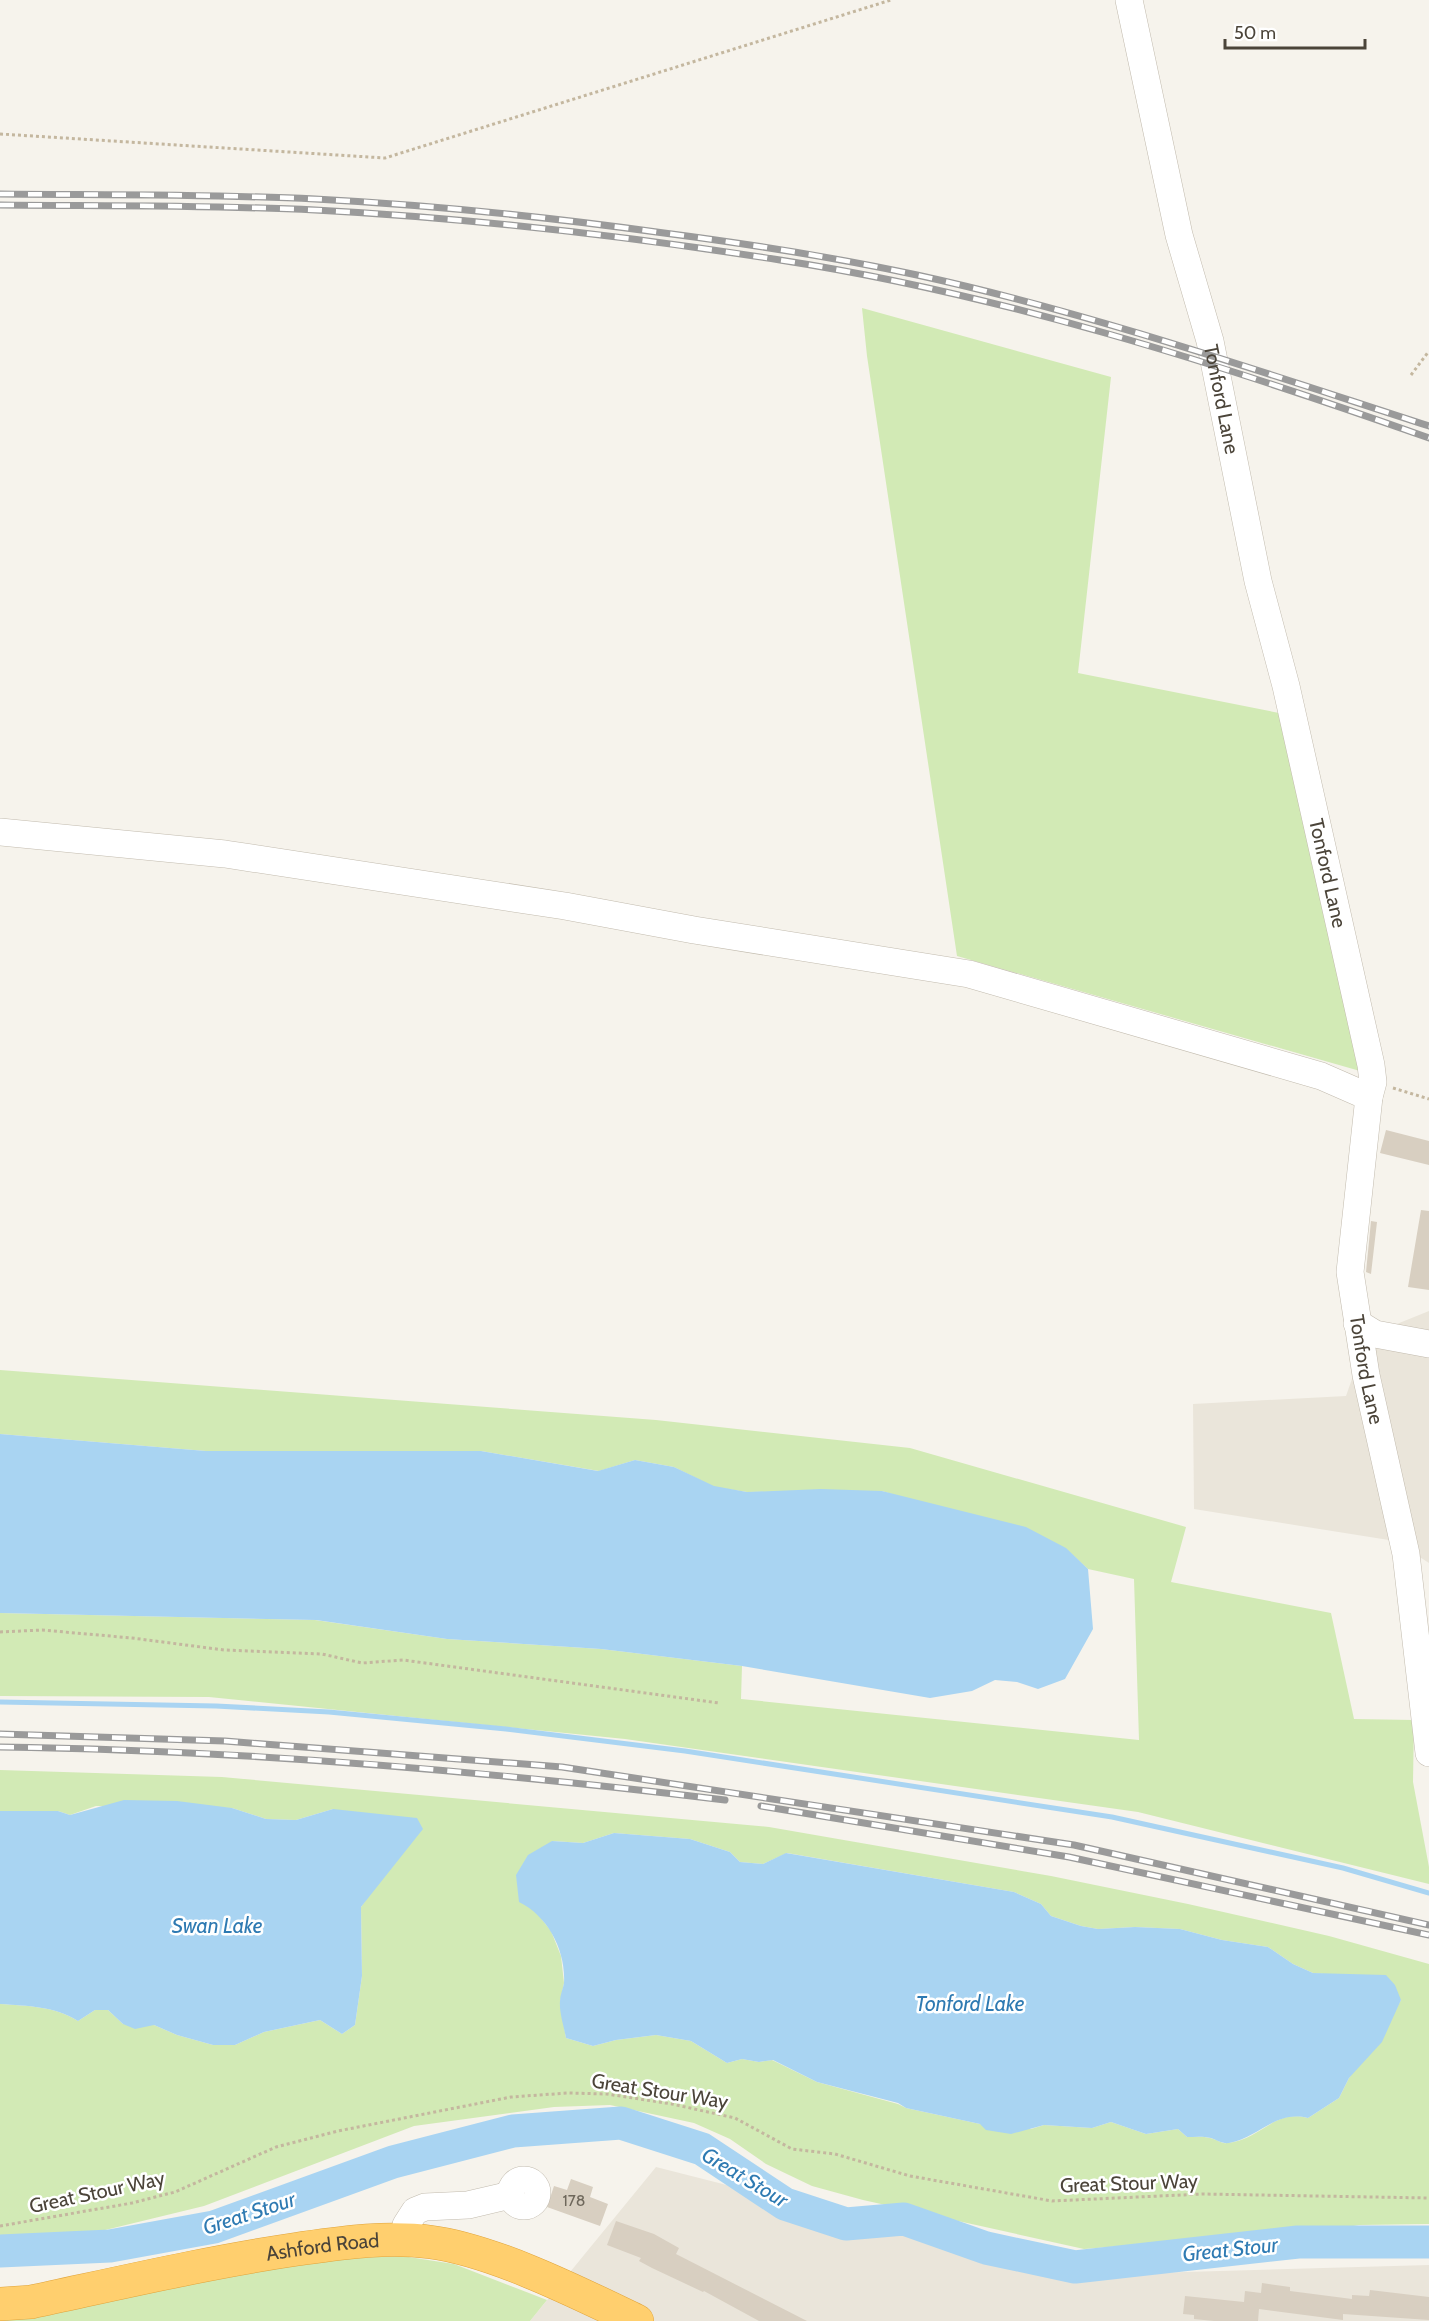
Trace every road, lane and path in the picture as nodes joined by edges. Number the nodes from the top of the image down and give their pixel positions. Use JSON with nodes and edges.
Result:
{"nodes":[{"id":1,"x":891,"y":0,"type":"edge"},
{"id":2,"x":1129,"y":0,"type":"edge"},
{"id":3,"x":0,"y":134,"type":"edge"},
{"id":4,"x":1429,"y":351,"type":"edge"},
{"id":5,"x":1412,"y":375,"type":"dead end"},
{"id":6,"x":0,"y":832,"type":"edge"},
{"id":7,"x":1371,"y":1090,"type":"junction"},
{"id":8,"x":1429,"y":1099,"type":"edge"},
{"id":9,"x":1357,"y":1323,"type":"junction"},
{"id":10,"x":1429,"y":1344,"type":"edge"},
{"id":11,"x":0,"y":1632,"type":"edge"},
{"id":12,"x":719,"y":1703,"type":"dead end"},
{"id":13,"x":1429,"y":1754,"type":"edge"},
{"id":14,"x":512,"y":2195,"type":"dead end"},
{"id":15,"x":1429,"y":2198,"type":"edge"},
{"id":16,"x":0,"y":2226,"type":"edge"},
{"id":17,"x":405,"y":2241,"type":"junction"},
{"id":18,"x":0,"y":2304,"type":"edge"},
{"id":19,"x":637,"y":2321,"type":"edge"}],
"edges":[{"from":1,"to":3,"type":"path"},
{"from":2,"to":7,"type":"street","name":"Tonford Lane"},
{"from":4,"to":5,"type":"path"},
{"from":6,"to":7,"type":"street"},
{"from":7,"to":8,"type":"path"},
{"from":7,"to":9,"type":"street","name":"Tonford Lane"},
{"from":9,"to":10,"type":"street"},
{"from":9,"to":13,"type":"street","name":"Tonford Lane"},
{"from":11,"to":12,"type":"path"},
{"from":14,"to":17,"type":"street"},
{"from":15,"to":16,"type":"path","name":"Great Stour Way"},
{"from":17,"to":18,"type":"highway","name":"Ashford Road"},
{"from":17,"to":19,"type":"highway","name":"Ashford Road"}]}
